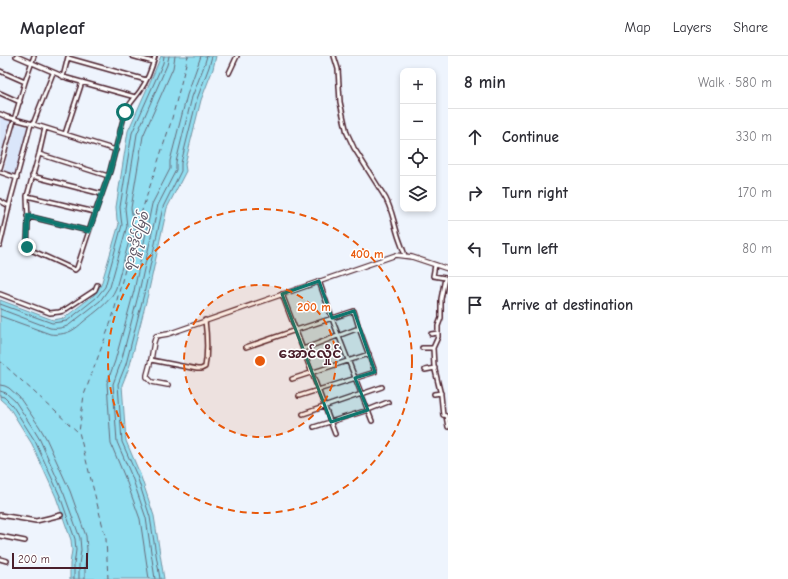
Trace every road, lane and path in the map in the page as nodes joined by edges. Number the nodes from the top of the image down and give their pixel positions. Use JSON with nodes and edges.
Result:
{"nodes":[{"id":1,"x":16,"y":56,"type":"edge"},
{"id":2,"x":34,"y":56,"type":"edge"},
{"id":3,"x":132,"y":56,"type":"edge"},
{"id":4,"x":155,"y":56,"type":"edge"},
{"id":5,"x":237,"y":56,"type":"edge"},
{"id":6,"x":334,"y":56,"type":"edge"},
{"id":7,"x":68,"y":57,"type":"edge"},
{"id":8,"x":154,"y":62,"type":"junction"},
{"id":9,"x":31,"y":63,"type":"junction"},
{"id":10,"x":0,"y":71,"type":"edge"},
{"id":11,"x":53,"y":73,"type":"junction"},
{"id":12,"x":229,"y":73,"type":"dead end"},
{"id":13,"x":63,"y":77,"type":"junction"},
{"id":14,"x":146,"y":80,"type":"junction"},
{"id":15,"x":25,"y":82,"type":"junction"},
{"id":16,"x":82,"y":82,"type":"junction"},
{"id":17,"x":0,"y":93,"type":"edge"},
{"id":18,"x":135,"y":97,"type":"junction"},
{"id":19,"x":20,"y":102,"type":"junction"},
{"id":20,"x":0,"y":114,"type":"edge"},
{"id":21,"x":14,"y":119,"type":"junction"},
{"id":22,"x":32,"y":124,"type":"junction"},
{"id":23,"x":45,"y":128,"type":"junction"},
{"id":24,"x":65,"y":134,"type":"junction"},
{"id":25,"x":116,"y":150,"type":"junction"},
{"id":26,"x":39,"y":154,"type":"junction"},
{"id":27,"x":0,"y":168,"type":"edge"},
{"id":28,"x":0,"y":172,"type":"edge"},
{"id":29,"x":32,"y":176,"type":"junction"},
{"id":30,"x":108,"y":176,"type":"junction"},
{"id":31,"x":16,"y":178,"type":"junction"},
{"id":32,"x":102,"y":194,"type":"junction"},
{"id":33,"x":27,"y":196,"type":"junction"},
{"id":34,"x":0,"y":201,"type":"edge"},
{"id":35,"x":9,"y":206,"type":"junction"},
{"id":36,"x":95,"y":212,"type":"junction"},
{"id":37,"x":28,"y":216,"type":"junction"},
{"id":38,"x":89,"y":231,"type":"junction"},
{"id":39,"x":0,"y":245,"type":"edge"},
{"id":40,"x":406,"y":256,"type":"junction"},
{"id":41,"x":435,"y":265,"type":"junction"},
{"id":42,"x":448,"y":269,"type":"edge"},
{"id":43,"x":319,"y":281,"type":"junction"},
{"id":44,"x":97,"y":285,"type":"dead end"},
{"id":45,"x":0,"y":294,"type":"edge"},
{"id":46,"x":282,"y":294,"type":"junction"},
{"id":47,"x":332,"y":318,"type":"junction"},
{"id":48,"x":205,"y":320,"type":"junction"},
{"id":49,"x":360,"y":328,"type":"junction"},
{"id":50,"x":296,"y":330,"type":"junction"},
{"id":51,"x":438,"y":333,"type":"junction"},
{"id":52,"x":431,"y":334,"type":"dead end"},
{"id":53,"x":338,"y":335,"type":"junction"},
{"id":54,"x":246,"y":347,"type":"dead end"},
{"id":55,"x":422,"y":348,"type":"dead end"},
{"id":56,"x":433,"y":348,"type":"junction"},
{"id":57,"x":302,"y":349,"type":"junction"},
{"id":58,"x":369,"y":354,"type":"junction"},
{"id":59,"x":151,"y":360,"type":"junction"},
{"id":60,"x":348,"y":360,"type":"junction"},
{"id":61,"x":435,"y":368,"type":"junction"},
{"id":62,"x":424,"y":370,"type":"dead end"},
{"id":63,"x":312,"y":372,"type":"junction"},
{"id":64,"x":355,"y":378,"type":"junction"},
{"id":65,"x":292,"y":379,"type":"dead end"},
{"id":66,"x":168,"y":385,"type":"dead end"},
{"id":67,"x":382,"y":387,"type":"dead end"},
{"id":68,"x":318,"y":390,"type":"junction"},
{"id":69,"x":441,"y":393,"type":"junction"},
{"id":70,"x":361,"y":394,"type":"junction"},
{"id":71,"x":434,"y":394,"type":"dead end"},
{"id":72,"x":299,"y":396,"type":"dead end"},
{"id":73,"x":388,"y":402,"type":"dead end"},
{"id":74,"x":325,"y":406,"type":"junction"},
{"id":75,"x":368,"y":410,"type":"junction"},
{"id":76,"x":303,"y":414,"type":"dead end"},
{"id":77,"x":372,"y":421,"type":"dead end"},
{"id":78,"x":331,"y":422,"type":"junction"},
{"id":79,"x":314,"y":427,"type":"dead end"},
{"id":80,"x":448,"y":427,"type":"edge"},
{"id":81,"x":335,"y":434,"type":"dead end"},
{"id":82,"x":0,"y":515,"type":"edge"},
{"id":83,"x":61,"y":515,"type":"dead end"},
{"id":84,"x":0,"y":536,"type":"edge"},
{"id":85,"x":25,"y":541,"type":"dead end"},
{"id":86,"x":0,"y":559,"type":"edge"},
{"id":87,"x":7,"y":561,"type":"dead end"}],
"edges":[{"from":1,"to":9,"type":"street"},
{"from":2,"to":9,"type":"street"},
{"from":3,"to":8,"type":"street"},
{"from":4,"to":8,"type":"street"},
{"from":5,"to":12,"type":"street"},
{"from":6,"to":40,"type":"street"},
{"from":7,"to":13,"type":"street"},
{"from":7,"to":14,"type":"street"},
{"from":8,"to":14,"type":"street"},
{"from":9,"to":11,"type":"street"},
{"from":9,"to":15,"type":"street"},
{"from":10,"to":15,"type":"street"},
{"from":11,"to":13,"type":"street"},
{"from":11,"to":22,"type":"street"},
{"from":13,"to":16,"type":"street"},
{"from":14,"to":18,"type":"street"},
{"from":15,"to":19,"type":"street"},
{"from":16,"to":18,"type":"street"},
{"from":16,"to":24,"type":"street"},
{"from":17,"to":19,"type":"street"},
{"from":18,"to":25,"type":"street"},
{"from":19,"to":21,"type":"street"},
{"from":20,"to":21,"type":"street"},
{"from":21,"to":22,"type":"street"},
{"from":21,"to":27,"type":"street"},
{"from":22,"to":23,"type":"street"},
{"from":22,"to":31,"type":"street"},
{"from":23,"to":24,"type":"street"},
{"from":23,"to":26,"type":"street"},
{"from":24,"to":25,"type":"street"},
{"from":25,"to":30,"type":"street"},
{"from":26,"to":29,"type":"street"},
{"from":26,"to":30,"type":"street"},
{"from":28,"to":31,"type":"street"},
{"from":29,"to":32,"type":"street"},
{"from":29,"to":33,"type":"street"},
{"from":30,"to":32,"type":"street"},
{"from":31,"to":35,"type":"street"},
{"from":32,"to":36,"type":"street"},
{"from":33,"to":36,"type":"street"},
{"from":33,"to":37,"type":"street"},
{"from":34,"to":35,"type":"street"},
{"from":35,"to":39,"type":"street"},
{"from":36,"to":38,"type":"street"},
{"from":37,"to":38,"type":"street"},
{"from":37,"to":38,"type":"street"},
{"from":40,"to":41,"type":"street"},
{"from":40,"to":43,"type":"street"},
{"from":41,"to":42,"type":"street"},
{"from":41,"to":51,"type":"street"},
{"from":43,"to":46,"type":"street"},
{"from":43,"to":47,"type":"street"},
{"from":44,"to":45,"type":"street"},
{"from":46,"to":48,"type":"street"},
{"from":46,"to":50,"type":"street"},
{"from":47,"to":49,"type":"street"},
{"from":47,"to":50,"type":"street"},
{"from":47,"to":53,"type":"street"},
{"from":48,"to":59,"type":"street"},
{"from":48,"to":59,"type":"street"},
{"from":49,"to":53,"type":"street"},
{"from":49,"to":58,"type":"street"},
{"from":50,"to":54,"type":"street"},
{"from":50,"to":57,"type":"street"},
{"from":51,"to":52,"type":"street"},
{"from":51,"to":56,"type":"street"},
{"from":53,"to":57,"type":"street"},
{"from":53,"to":60,"type":"street"},
{"from":55,"to":56,"type":"street"},
{"from":56,"to":61,"type":"street"},
{"from":57,"to":63,"type":"street"},
{"from":58,"to":60,"type":"street"},
{"from":58,"to":64,"type":"street"},
{"from":59,"to":66,"type":"street"},
{"from":60,"to":63,"type":"street"},
{"from":60,"to":64,"type":"street"},
{"from":61,"to":62,"type":"street"},
{"from":61,"to":69,"type":"street"},
{"from":63,"to":65,"type":"street"},
{"from":63,"to":68,"type":"street"},
{"from":64,"to":68,"type":"street"},
{"from":64,"to":70,"type":"street"},
{"from":67,"to":70,"type":"street"},
{"from":68,"to":72,"type":"street"},
{"from":68,"to":74,"type":"street"},
{"from":69,"to":71,"type":"street"},
{"from":69,"to":80,"type":"street"},
{"from":70,"to":74,"type":"street"},
{"from":70,"to":75,"type":"street"},
{"from":73,"to":75,"type":"street"},
{"from":74,"to":76,"type":"street"},
{"from":74,"to":78,"type":"street"},
{"from":75,"to":77,"type":"street"},
{"from":75,"to":78,"type":"street"},
{"from":78,"to":79,"type":"street"},
{"from":78,"to":81,"type":"street"},
{"from":82,"to":83,"type":"street"},
{"from":84,"to":85,"type":"street"},
{"from":86,"to":87,"type":"street"}]}
